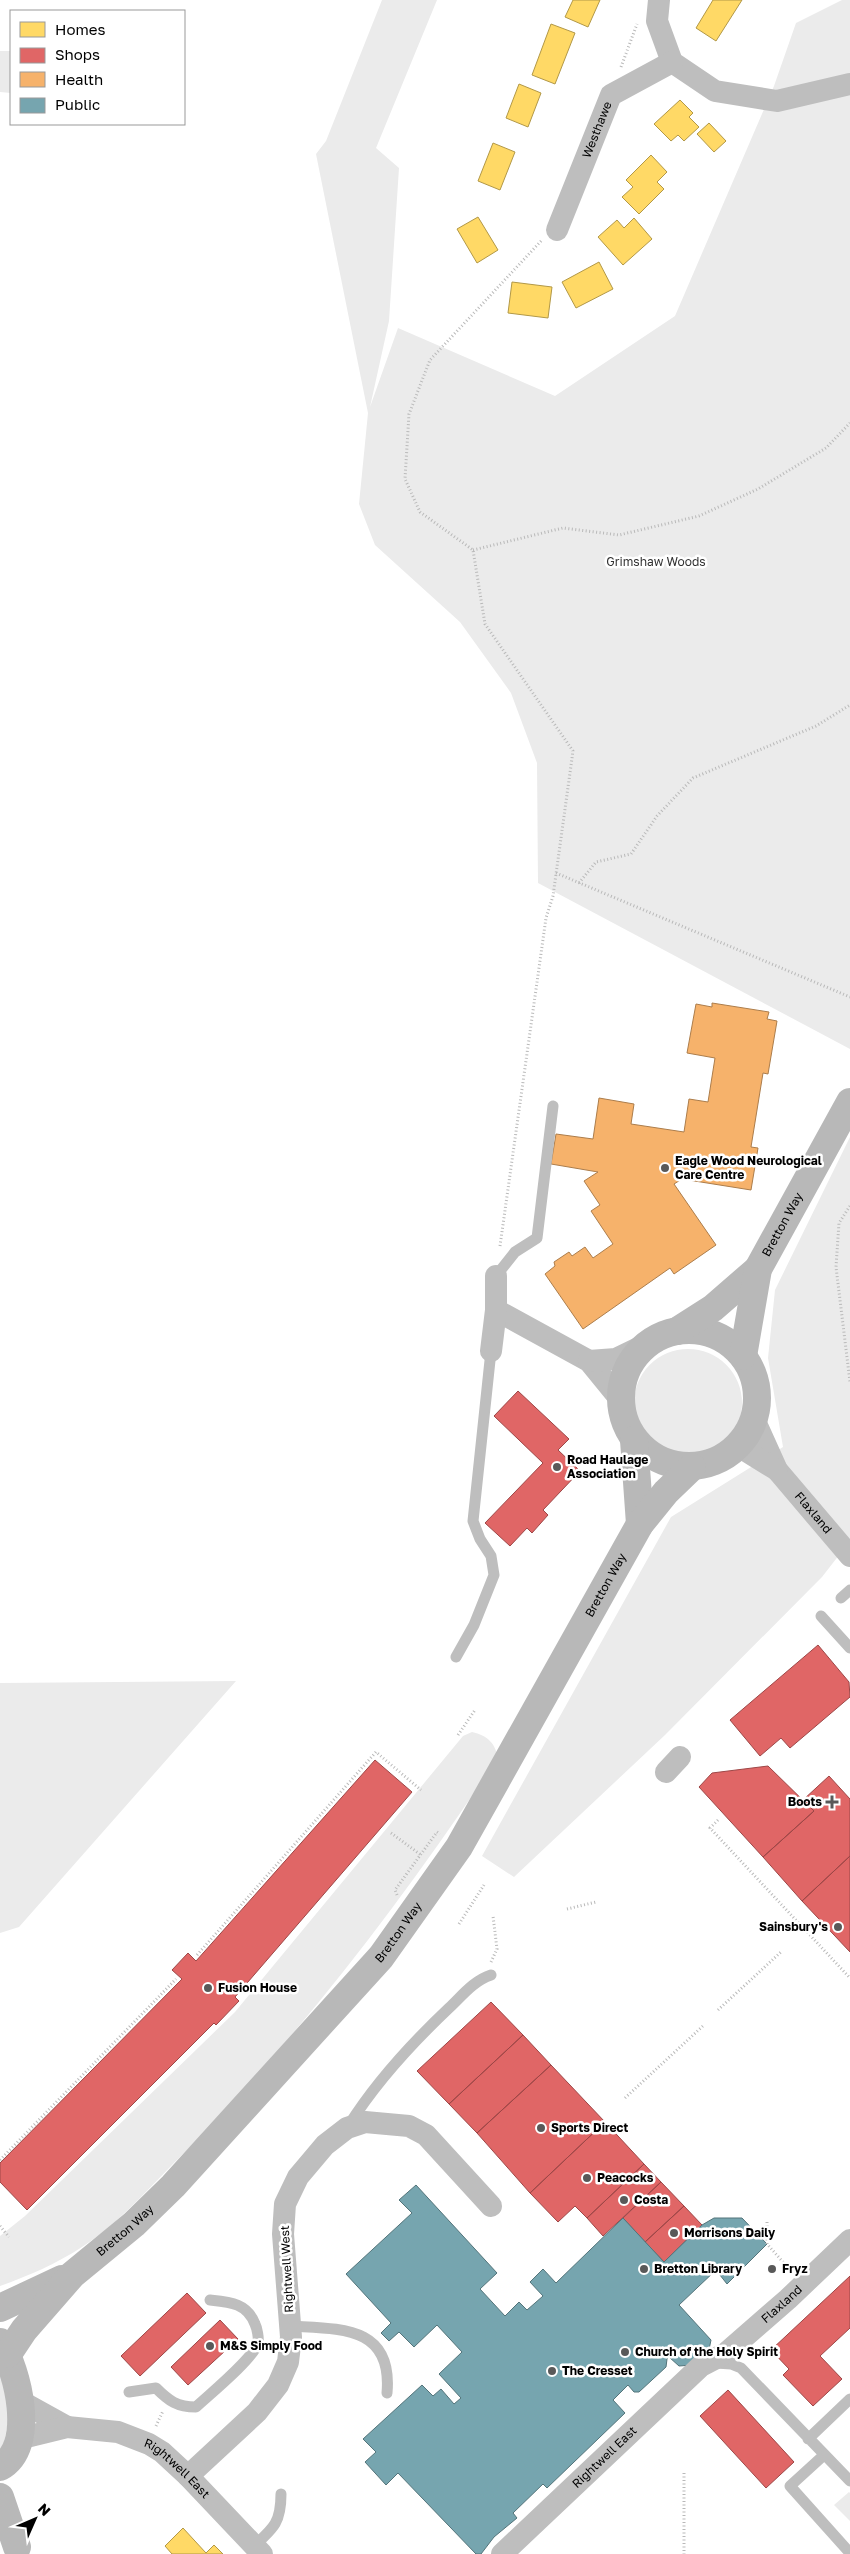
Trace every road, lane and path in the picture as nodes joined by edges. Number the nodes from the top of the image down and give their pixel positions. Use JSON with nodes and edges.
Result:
{"nodes":[{"id":1,"x":659,"y":0,"type":"edge"},
{"id":2,"x":640,"y":17,"type":"dead end"},
{"id":3,"x":672,"y":62,"type":"junction"},
{"id":4,"x":850,"y":84,"type":"edge"},
{"id":5,"x":611,"y":95,"type":"junction"},
{"id":6,"x":557,"y":230,"type":"joint"},
{"id":7,"x":850,"y":423,"type":"edge"},
{"id":8,"x":473,"y":550,"type":"junction"},
{"id":9,"x":850,"y":705,"type":"edge"},
{"id":10,"x":556,"y":873,"type":"junction"},
{"id":11,"x":579,"y":883,"type":"junction"},
{"id":12,"x":850,"y":997,"type":"edge"},
{"id":13,"x":850,"y":1102,"type":"edge"},
{"id":14,"x":553,"y":1106,"type":"dead end"},
{"id":15,"x":850,"y":1206,"type":"edge"},
{"id":16,"x":758,"y":1269,"type":"junction"},
{"id":17,"x":496,"y":1276,"type":"junction"},
{"id":18,"x":496,"y":1310,"type":"junction"},
{"id":19,"x":678,"y":1330,"type":"junction"},
{"id":20,"x":647,"y":1344,"type":"junction"},
{"id":21,"x":491,"y":1351,"type":"joint"},
{"id":22,"x":743,"y":1356,"type":"junction"},
{"id":23,"x":589,"y":1361,"type":"junction"},
{"id":24,"x":850,"y":1382,"type":"edge"},
{"id":25,"x":620,"y":1399,"type":"junction"},
{"id":26,"x":754,"y":1418,"type":"junction"},
{"id":27,"x":634,"y":1440,"type":"junction"},
{"id":28,"x":738,"y":1446,"type":"junction"},
{"id":29,"x":692,"y":1467,"type":"junction"},
{"id":30,"x":777,"y":1470,"type":"junction"},
{"id":31,"x":640,"y":1524,"type":"junction"},
{"id":32,"x":850,"y":1556,"type":"edge"},
{"id":33,"x":850,"y":1590,"type":"edge"},
{"id":34,"x":841,"y":1598,"type":"dead end"},
{"id":35,"x":821,"y":1616,"type":"dead end"},
{"id":36,"x":850,"y":1648,"type":"edge"},
{"id":37,"x":456,"y":1657,"type":"dead end"},
{"id":38,"x":474,"y":1710,"type":"dead end"},
{"id":39,"x":458,"y":1735,"type":"dead end"},
{"id":40,"x":421,"y":1790,"type":"dead end"},
{"id":41,"x":718,"y":1820,"type":"dead end"},
{"id":42,"x":391,"y":1833,"type":"dead end"},
{"id":43,"x":421,"y":1855,"type":"dead end"},
{"id":44,"x":484,"y":1885,"type":"dead end"},
{"id":45,"x":596,"y":1902,"type":"dead end"},
{"id":46,"x":567,"y":1909,"type":"dead end"},
{"id":47,"x":493,"y":1916,"type":"dead end"},
{"id":48,"x":459,"y":1924,"type":"dead end"},
{"id":49,"x":782,"y":1951,"type":"dead end"},
{"id":50,"x":197,"y":1955,"type":"dead end"},
{"id":51,"x":490,"y":1970,"type":"joint"},
{"id":52,"x":850,"y":1978,"type":"edge"},
{"id":53,"x":176,"y":1979,"type":"dead end"},
{"id":54,"x":718,"y":2010,"type":"dead end"},
{"id":55,"x":704,"y":2025,"type":"dead end"},
{"id":56,"x":625,"y":2098,"type":"dead end"},
{"id":57,"x":347,"y":2128,"type":"junction"},
{"id":58,"x":0,"y":2160,"type":"edge"},
{"id":59,"x":491,"y":2206,"type":"dead end"},
{"id":60,"x":767,"y":2222,"type":"dead end"},
{"id":61,"x":0,"y":2226,"type":"edge"},
{"id":62,"x":9,"y":2237,"type":"dead end"},
{"id":63,"x":850,"y":2240,"type":"edge"},
{"id":64,"x":72,"y":2275,"type":"junction"},
{"id":65,"x":803,"y":2284,"type":"junction"},
{"id":66,"x":210,"y":2300,"type":"dead end"},
{"id":67,"x":0,"y":2308,"type":"edge"},
{"id":68,"x":290,"y":2326,"type":"junction"},
{"id":69,"x":4,"y":2348,"type":"edge"},
{"id":70,"x":709,"y":2363,"type":"junction"},
{"id":71,"x":129,"y":2392,"type":"dead end"},
{"id":72,"x":387,"y":2393,"type":"dead end"},
{"id":73,"x":850,"y":2399,"type":"edge"},
{"id":74,"x":20,"y":2401,"type":"junction"},
{"id":75,"x":67,"y":2427,"type":"junction"},
{"id":76,"x":808,"y":2438,"type":"junction"},
{"id":77,"x":18,"y":2439,"type":"junction"},
{"id":78,"x":824,"y":2455,"type":"junction"},
{"id":79,"x":0,"y":2467,"type":"edge"},
{"id":80,"x":684,"y":2473,"type":"dead end"},
{"id":81,"x":188,"y":2476,"type":"junction"},
{"id":82,"x":850,"y":2481,"type":"edge"},
{"id":83,"x":281,"y":2494,"type":"dead end"},
{"id":84,"x":0,"y":2497,"type":"edge"},
{"id":85,"x":14,"y":2544,"type":"edge"},
{"id":86,"x":258,"y":2550,"type":"edge"},
{"id":87,"x":850,"y":2553,"type":"edge"},
{"id":88,"x":502,"y":2554,"type":"edge"},
{"id":89,"x":684,"y":2554,"type":"edge"}],
"edges":[{"from":1,"to":3,"type":"street"},
{"from":2,"to":5,"type":"path"},
{"from":3,"to":4,"type":"street"},
{"from":3,"to":5,"type":"street","name":"Westhawe"},
{"from":5,"to":6,"type":"street","name":"Westhawe"},
{"from":6,"to":8,"type":"path"},
{"from":7,"to":8,"type":"path"},
{"from":8,"to":10,"type":"path"},
{"from":9,"to":11,"type":"path"},
{"from":10,"to":11,"type":"path"},
{"from":10,"to":17,"type":"path"},
{"from":11,"to":12,"type":"path"},
{"from":13,"to":16,"type":"street","name":"Bretton Way"},
{"from":14,"to":17,"type":"lane"},
{"from":15,"to":24,"type":"path"},
{"from":16,"to":19,"type":"street","name":"Bretton Way"},
{"from":16,"to":22,"type":"street","name":"Bretton Way"},
{"from":17,"to":18,"type":"street"},
{"from":18,"to":21,"type":"street"},
{"from":18,"to":23,"type":"street"},
{"from":19,"to":20,"type":"street"},
{"from":19,"to":22,"type":"street"},
{"from":20,"to":23,"type":"street"},
{"from":20,"to":25,"type":"street"},
{"from":21,"to":37,"type":"lane"},
{"from":22,"to":26,"type":"street"},
{"from":23,"to":25,"type":"street"},
{"from":25,"to":27,"type":"street"},
{"from":26,"to":28,"type":"street"},
{"from":26,"to":30,"type":"street","name":"Flaxland"},
{"from":27,"to":29,"type":"street"},
{"from":27,"to":31,"type":"street"},
{"from":28,"to":29,"type":"street"},
{"from":28,"to":30,"type":"street","name":"Flaxland"},
{"from":29,"to":31,"type":"street","name":"Bretton Way"},
{"from":30,"to":32,"type":"street","name":"Flaxland"},
{"from":31,"to":64,"type":"street","name":"Bretton Way"},
{"from":33,"to":34,"type":"lane"},
{"from":35,"to":36,"type":"lane"},
{"from":38,"to":39,"type":"path"},
{"from":40,"to":50,"type":"path"},
{"from":41,"to":52,"type":"path"},
{"from":42,"to":43,"type":"path"},
{"from":44,"to":48,"type":"path"},
{"from":45,"to":46,"type":"path"},
{"from":47,"to":51,"type":"path"},
{"from":49,"to":54,"type":"path"},
{"from":51,"to":57,"type":"lane"},
{"from":53,"to":58,"type":"path"},
{"from":55,"to":56,"type":"path"},
{"from":57,"to":59,"type":"street","name":"Rightwell West"},
{"from":57,"to":68,"type":"street","name":"Rightwell West"},
{"from":60,"to":65,"type":"path"},
{"from":61,"to":62,"type":"path"},
{"from":63,"to":65,"type":"street","name":"Flaxland"},
{"from":64,"to":67,"type":"street","name":"Bretton Way"},
{"from":64,"to":69,"type":"street","name":"Bretton Way"},
{"from":65,"to":70,"type":"street","name":"Flaxland"},
{"from":66,"to":71,"type":"lane"},
{"from":68,"to":72,"type":"lane"},
{"from":68,"to":81,"type":"street","name":"Rightwell West"},
{"from":69,"to":74,"type":"street"},
{"from":70,"to":76,"type":"lane"},
{"from":70,"to":88,"type":"street","name":"Rightwell East"},
{"from":73,"to":76,"type":"lane"},
{"from":74,"to":75,"type":"street","name":"Rightwell East"},
{"from":74,"to":77,"type":"street"},
{"from":75,"to":77,"type":"street","name":"Rightwell East"},
{"from":75,"to":81,"type":"street","name":"Rightwell East"},
{"from":76,"to":78,"type":"lane"},
{"from":77,"to":79,"type":"street"},
{"from":78,"to":82,"type":"lane"},
{"from":78,"to":87,"type":"lane"},
{"from":80,"to":89,"type":"path"},
{"from":81,"to":86,"type":"street","name":"Rightwell East"},
{"from":83,"to":86,"type":"lane"},
{"from":84,"to":85,"type":"street"}]}
